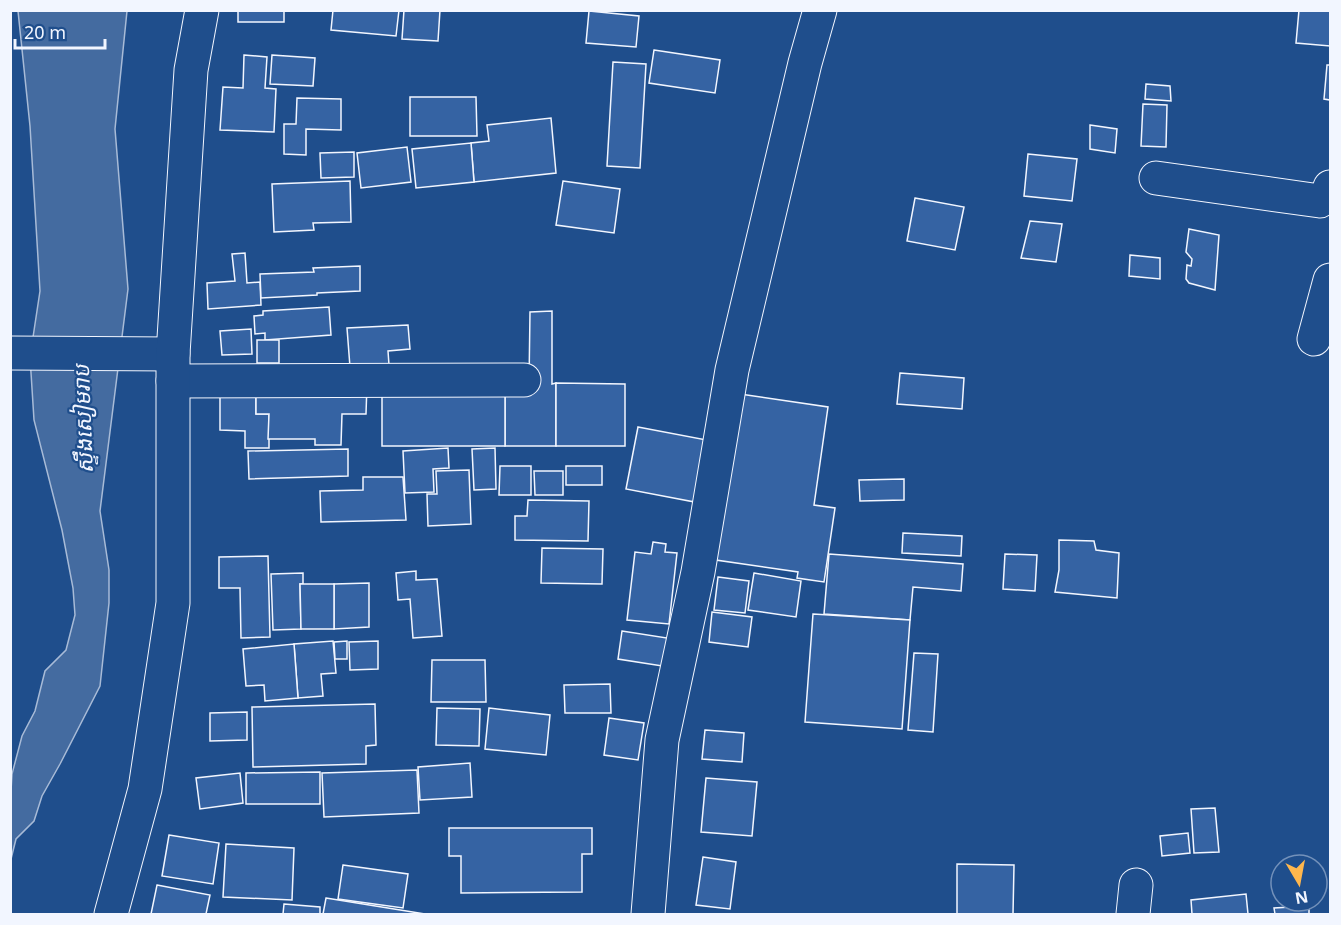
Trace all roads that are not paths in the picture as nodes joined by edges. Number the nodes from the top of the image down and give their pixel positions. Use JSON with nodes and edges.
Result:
{"nodes":[{"id":1,"x":202,"y":10,"type":"edge"},
{"id":2,"x":820,"y":10,"type":"edge"},
{"id":3,"x":1156,"y":178,"type":"dead end"},
{"id":4,"x":1329,"y":193,"type":"edge"},
{"id":5,"x":1330,"y":280,"type":"edge"},
{"id":6,"x":1314,"y":339,"type":"dead end"},
{"id":7,"x":12,"y":353,"type":"edge"},
{"id":8,"x":173,"y":368,"type":"junction"},
{"id":9,"x":524,"y":380,"type":"dead end"},
{"id":10,"x":111,"y":915,"type":"edge"},
{"id":11,"x":648,"y":915,"type":"edge"}],
"edges":[{"from":1,"to":8,"type":"street"},
{"from":2,"to":11,"type":"street"},
{"from":3,"to":4,"type":"street"},
{"from":5,"to":6,"type":"street"},
{"from":7,"to":8,"type":"street"},
{"from":8,"to":9,"type":"street"},
{"from":8,"to":10,"type":"street"}]}
